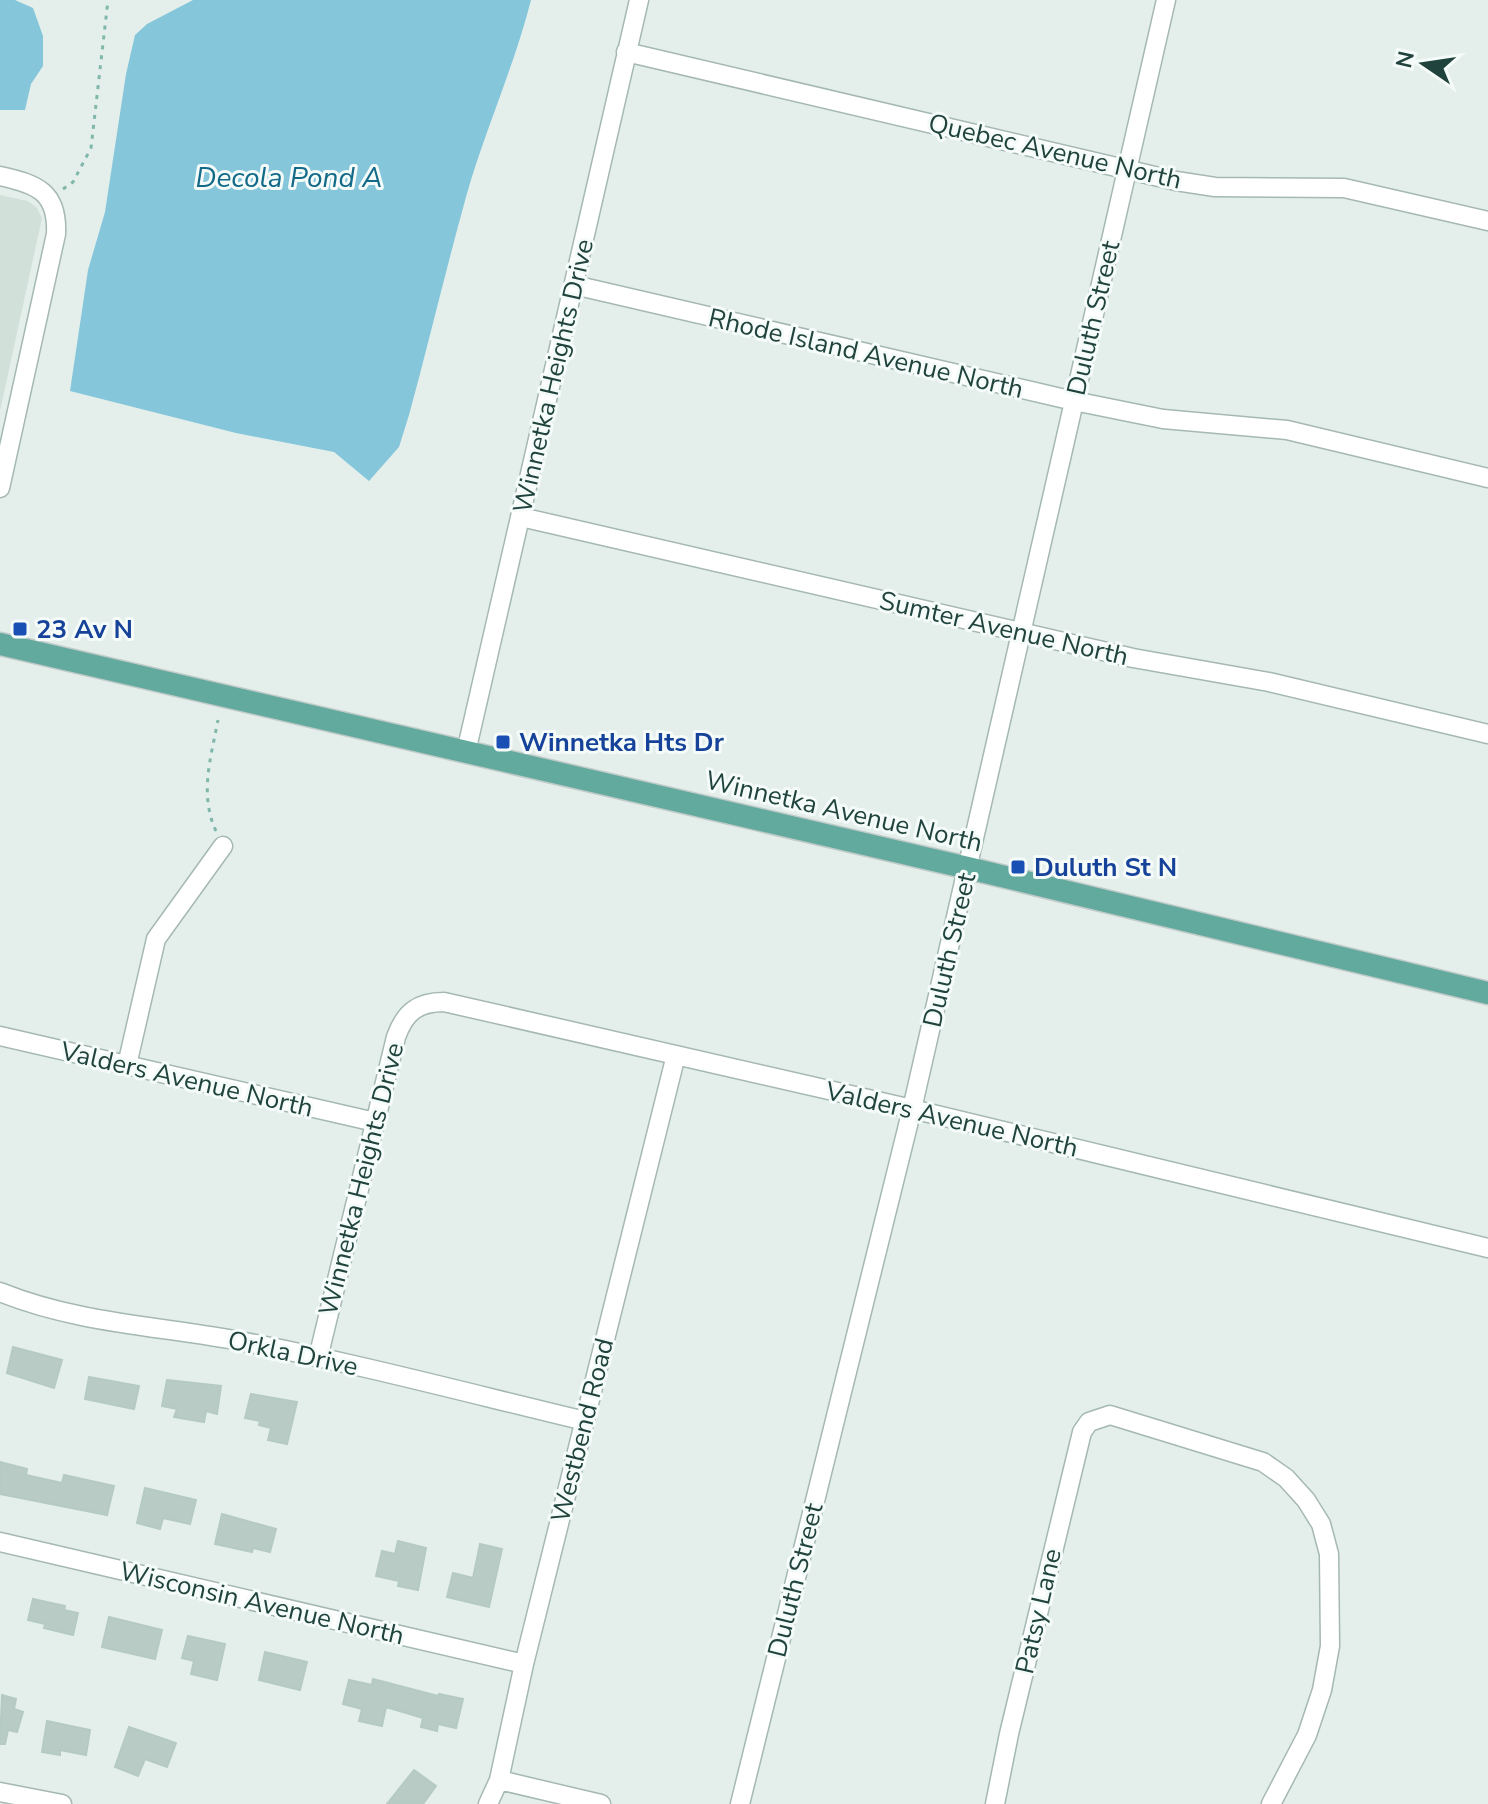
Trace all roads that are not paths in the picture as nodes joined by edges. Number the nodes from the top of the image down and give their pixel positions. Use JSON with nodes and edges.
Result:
{"nodes":[{"id":1,"x":639,"y":0,"type":"edge"},
{"id":2,"x":1166,"y":0,"type":"edge"},
{"id":3,"x":626,"y":52,"type":"junction"},
{"id":4,"x":1127,"y":168,"type":"junction"},
{"id":5,"x":0,"y":176,"type":"edge"},
{"id":6,"x":1488,"y":221,"type":"edge"},
{"id":7,"x":574,"y":285,"type":"junction"},
{"id":8,"x":1074,"y":401,"type":"junction"},
{"id":9,"x":1488,"y":478,"type":"edge"},
{"id":10,"x":0,"y":488,"type":"edge"},
{"id":11,"x":521,"y":517,"type":"junction"},
{"id":12,"x":1021,"y":633,"type":"junction"},
{"id":13,"x":0,"y":644,"type":"edge"},
{"id":14,"x":1488,"y":734,"type":"edge"},
{"id":15,"x":466,"y":752,"type":"junction"},
{"id":16,"x":223,"y":846,"type":"road end"},
{"id":17,"x":968,"y":868,"type":"junction"},
{"id":18,"x":1488,"y":993,"type":"edge"},
{"id":19,"x":416,"y":1007,"type":"joint"},
{"id":20,"x":0,"y":1036,"type":"edge"},
{"id":21,"x":676,"y":1055,"type":"junction"},
{"id":22,"x":127,"y":1065,"type":"junction"},
{"id":23,"x":912,"y":1109,"type":"junction"},
{"id":24,"x":375,"y":1122,"type":"junction"},
{"id":25,"x":1488,"y":1248,"type":"edge"},
{"id":26,"x":0,"y":1292,"type":"edge"},
{"id":27,"x":318,"y":1358,"type":"junction"},
{"id":28,"x":585,"y":1421,"type":"junction"},
{"id":29,"x":0,"y":1542,"type":"edge"},
{"id":30,"x":524,"y":1664,"type":"junction"},
{"id":31,"x":499,"y":1780,"type":"junction"},
{"id":32,"x":0,"y":1792,"type":"edge"},
{"id":33,"x":52,"y":1803,"type":"edge"},
{"id":34,"x":488,"y":1804,"type":"edge"},
{"id":35,"x":601,"y":1804,"type":"edge"},
{"id":36,"x":740,"y":1804,"type":"edge"},
{"id":37,"x":995,"y":1804,"type":"edge"},
{"id":38,"x":1271,"y":1804,"type":"edge"}],
"edges":[{"from":1,"to":3,"type":"street","name":"Winnetka Heights Drive"},
{"from":2,"to":4,"type":"street","name":"Duluth Street"},
{"from":3,"to":4,"type":"street","name":"Quebec Avenue North"},
{"from":3,"to":7,"type":"street","name":"Winnetka Heights Drive"},
{"from":4,"to":6,"type":"street","name":"Quebec Avenue North"},
{"from":4,"to":8,"type":"street","name":"Duluth Street"},
{"from":5,"to":10,"type":"street"},
{"from":7,"to":8,"type":"street","name":"Rhode Island Avenue North"},
{"from":7,"to":11,"type":"street","name":"Winnetka Heights Drive"},
{"from":8,"to":9,"type":"street","name":"Rhode Island Avenue North"},
{"from":8,"to":12,"type":"street","name":"Duluth Street"},
{"from":11,"to":12,"type":"street","name":"Sumter Avenue North"},
{"from":11,"to":15,"type":"street","name":"Winnetka Heights Drive"},
{"from":12,"to":14,"type":"street","name":"Sumter Avenue North"},
{"from":12,"to":17,"type":"street","name":"Duluth Street"},
{"from":13,"to":15,"type":"main road","name":"Winnetka Avenue North"},
{"from":15,"to":17,"type":"main road","name":"Winnetka Avenue North"},
{"from":16,"to":22,"type":"street"},
{"from":17,"to":18,"type":"main road","name":"Winnetka Avenue North"},
{"from":17,"to":23,"type":"street","name":"Duluth Street"},
{"from":19,"to":21,"type":"street","name":"Valders Avenue North"},
{"from":19,"to":24,"type":"street","name":"Winnetka Heights Drive"},
{"from":20,"to":22,"type":"street","name":"Valders Avenue North"},
{"from":21,"to":23,"type":"street","name":"Valders Avenue North"},
{"from":21,"to":28,"type":"street","name":"Westbend Road"},
{"from":22,"to":24,"type":"street","name":"Valders Avenue North"},
{"from":23,"to":25,"type":"street","name":"Valders Avenue North"},
{"from":23,"to":36,"type":"street","name":"Duluth Street"},
{"from":24,"to":27,"type":"street","name":"Winnetka Heights Drive"},
{"from":26,"to":27,"type":"street","name":"Orkla Drive"},
{"from":27,"to":28,"type":"street","name":"Orkla Drive"},
{"from":28,"to":30,"type":"street","name":"Westbend Road"},
{"from":29,"to":30,"type":"street","name":"Wisconsin Avenue North"},
{"from":30,"to":31,"type":"street","name":"Westbend Road"},
{"from":31,"to":34,"type":"street","name":"Westbend Road"},
{"from":31,"to":35,"type":"street"},
{"from":32,"to":33,"type":"street"},
{"from":37,"to":38,"type":"street","name":"Patsy Lane"}]}
